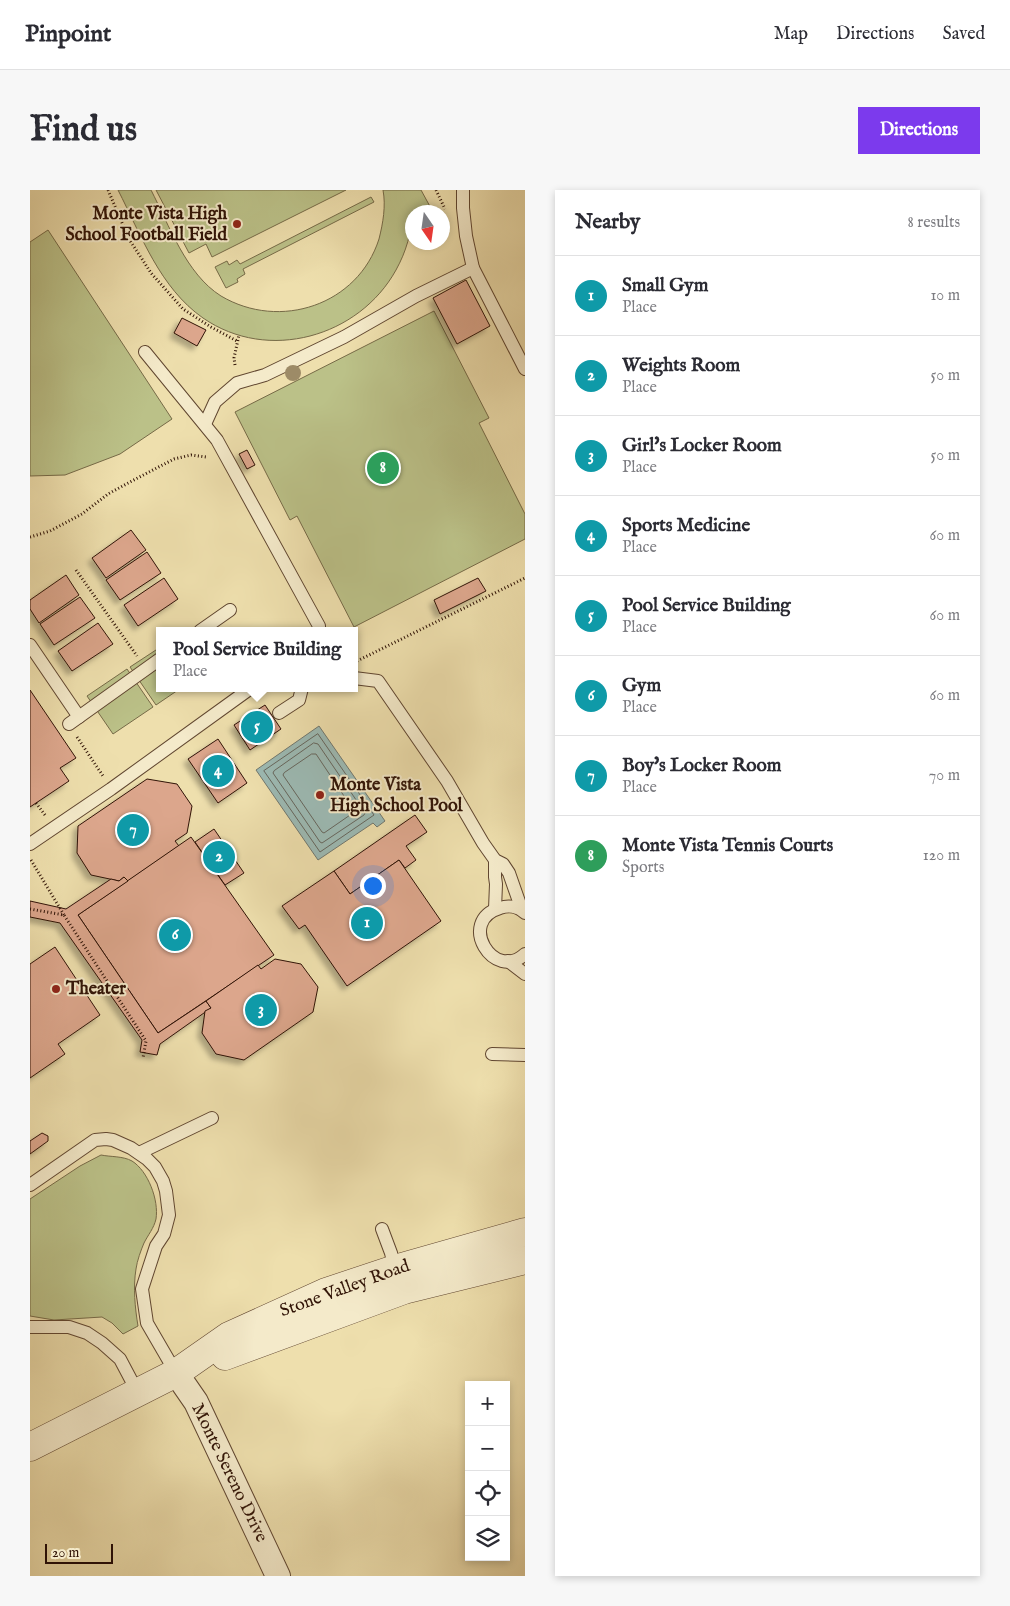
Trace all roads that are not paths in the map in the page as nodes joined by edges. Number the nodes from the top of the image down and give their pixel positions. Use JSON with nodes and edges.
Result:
{"nodes":[{"id":1,"x":463,"y":190,"type":"edge"},
{"id":2,"x":473,"y":268,"type":"junction"},
{"id":3,"x":145,"y":352,"type":"dead end"},
{"id":4,"x":525,"y":369,"type":"edge"},
{"id":5,"x":204,"y":424,"type":"junction"},
{"id":6,"x":230,"y":610,"type":"dead end"},
{"id":7,"x":209,"y":627,"type":"edge"},
{"id":8,"x":319,"y":627,"type":"edge"},
{"id":9,"x":30,"y":645,"type":"edge"},
{"id":10,"x":156,"y":662,"type":"edge"},
{"id":11,"x":358,"y":678,"type":"edge"},
{"id":12,"x":245,"y":692,"type":"edge"},
{"id":13,"x":301,"y":692,"type":"edge"},
{"id":14,"x":279,"y":713,"type":"dead end"},
{"id":15,"x":30,"y":844,"type":"edge"},
{"id":16,"x":495,"y":860,"type":"junction"},
{"id":17,"x":495,"y":909,"type":"junction"},
{"id":18,"x":523,"y":911,"type":"edge"},
{"id":19,"x":525,"y":954,"type":"edge"},
{"id":20,"x":508,"y":961,"type":"junction"},
{"id":21,"x":525,"y":974,"type":"edge"},
{"id":22,"x":492,"y":1054,"type":"dead end"},
{"id":23,"x":525,"y":1055,"type":"edge"},
{"id":24,"x":212,"y":1118,"type":"dead end"},
{"id":25,"x":139,"y":1153,"type":"junction"},
{"id":26,"x":30,"y":1185,"type":"edge"},
{"id":27,"x":382,"y":1229,"type":"dead end"},
{"id":28,"x":525,"y":1232,"type":"edge"},
{"id":29,"x":525,"y":1260,"type":"edge"},
{"id":30,"x":394,"y":1269,"type":"junction"},
{"id":31,"x":30,"y":1328,"type":"edge"},
{"id":32,"x":176,"y":1373,"type":"junction"},
{"id":33,"x":138,"y":1392,"type":"junction"},
{"id":34,"x":30,"y":1447,"type":"edge"},
{"id":35,"x":278,"y":1576,"type":"edge"}],
"edges":[{"from":1,"to":2,"type":"lane"},
{"from":2,"to":4,"type":"lane"},
{"from":2,"to":5,"type":"lane"},
{"from":3,"to":5,"type":"lane"},
{"from":5,"to":8,"type":"lane"},
{"from":6,"to":7,"type":"lane"},
{"from":9,"to":10,"type":"lane"},
{"from":11,"to":16,"type":"lane"},
{"from":12,"to":15,"type":"lane"},
{"from":13,"to":14,"type":"lane"},
{"from":16,"to":17,"type":"lane"},
{"from":16,"to":18,"type":"lane"},
{"from":17,"to":18,"type":"lane"},
{"from":17,"to":20,"type":"lane"},
{"from":19,"to":20,"type":"lane"},
{"from":20,"to":21,"type":"lane"},
{"from":22,"to":23,"type":"lane"},
{"from":24,"to":25,"type":"lane"},
{"from":25,"to":26,"type":"lane"},
{"from":25,"to":32,"type":"lane"},
{"from":27,"to":30,"type":"lane"},
{"from":28,"to":30,"type":"street","name":"Stone Valley Road"},
{"from":29,"to":32,"type":"street","name":"Stone Valley Road"},
{"from":30,"to":32,"type":"street","name":"Stone Valley Road"},
{"from":31,"to":33,"type":"lane"},
{"from":32,"to":33,"type":"street","name":"Stone Valley Road"},
{"from":32,"to":35,"type":"street","name":"Monte Sereno Drive"},
{"from":33,"to":34,"type":"street","name":"Stone Valley Road"}]}
